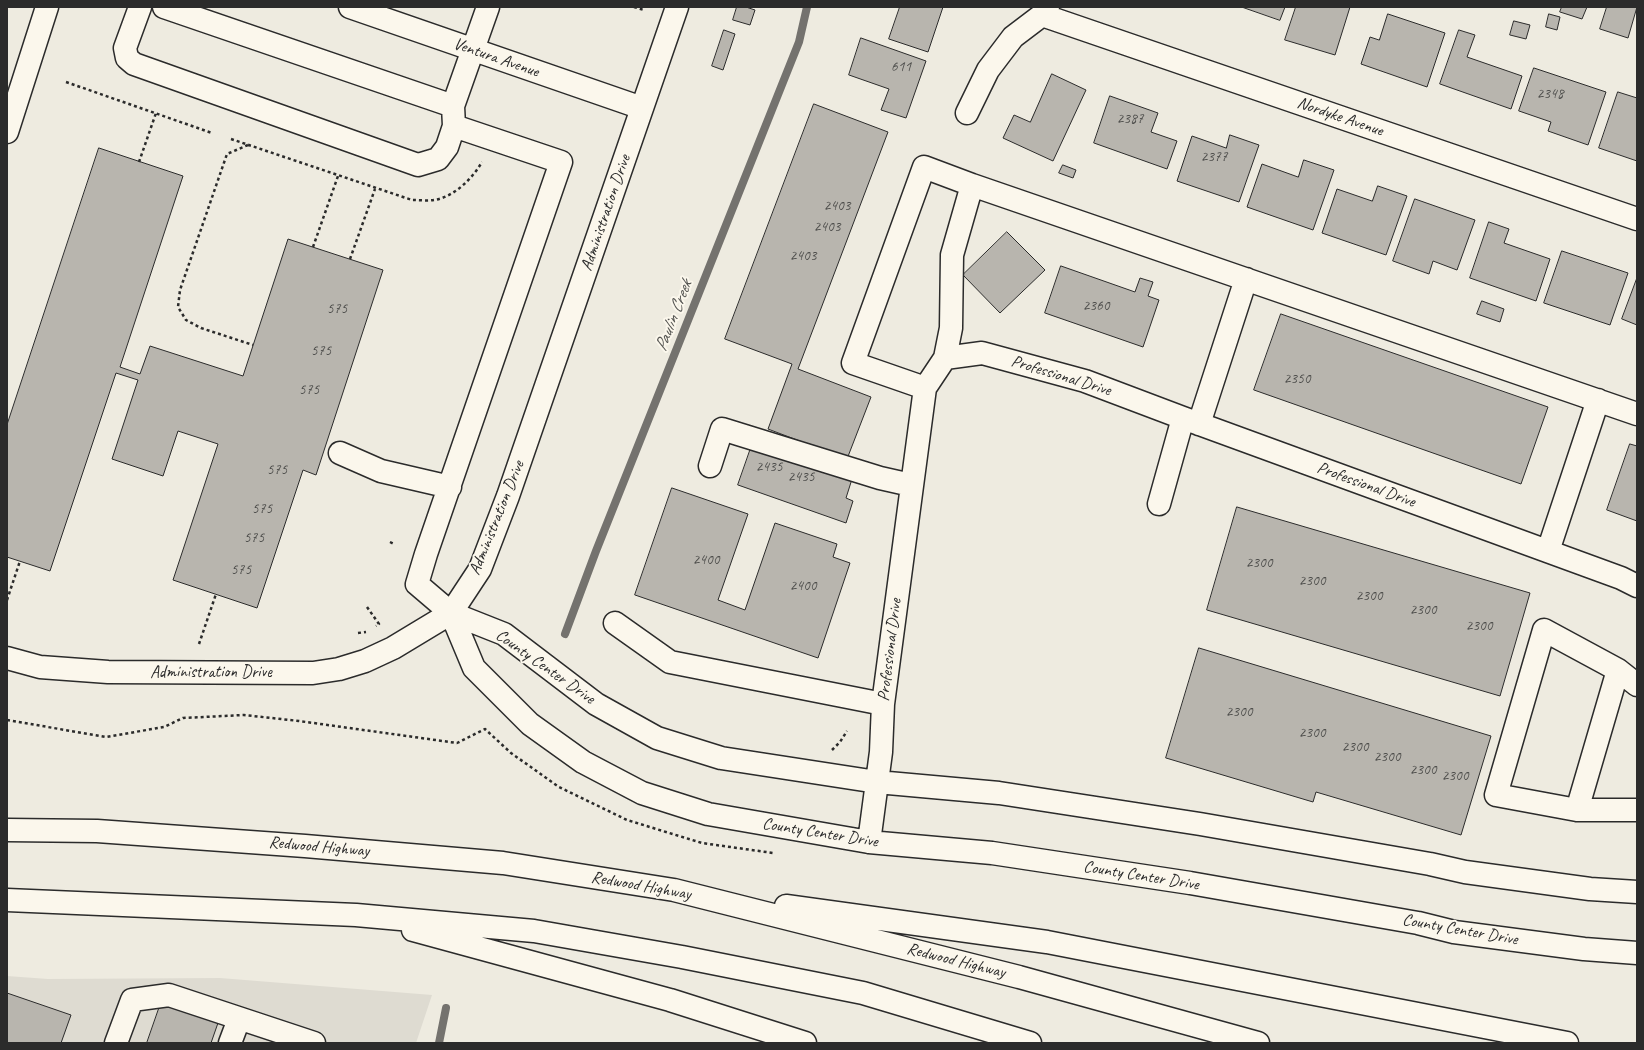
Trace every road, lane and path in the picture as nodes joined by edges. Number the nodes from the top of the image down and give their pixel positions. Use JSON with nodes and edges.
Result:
{"nodes":[{"id":1,"x":47,"y":7,"type":"edge"},
{"id":2,"x":140,"y":7,"type":"edge"},
{"id":3,"x":164,"y":7,"type":"edge"},
{"id":4,"x":350,"y":7,"type":"edge"},
{"id":5,"x":488,"y":7,"type":"edge"},
{"id":6,"x":634,"y":7,"type":"edge"},
{"id":7,"x":677,"y":7,"type":"edge"},
{"id":8,"x":644,"y":10,"type":"dead end"},
{"id":9,"x":1045,"y":11,"type":"edge"},
{"id":10,"x":473,"y":50,"type":"junction"},
{"id":11,"x":66,"y":82,"type":"dead end"},
{"id":12,"x":642,"y":108,"type":"junction"},
{"id":13,"x":156,"y":113,"type":"junction"},
{"id":14,"x":967,"y":113,"type":"dead end"},
{"id":15,"x":454,"y":116,"type":"junction"},
{"id":16,"x":7,"y":132,"type":"edge"},
{"id":17,"x":212,"y":133,"type":"dead end"},
{"id":18,"x":248,"y":145,"type":"dead end"},
{"id":19,"x":139,"y":162,"type":"dead end"},
{"id":20,"x":338,"y":176,"type":"dead end"},
{"id":21,"x":972,"y":185,"type":"junction"},
{"id":22,"x":375,"y":189,"type":"dead end"},
{"id":23,"x":1637,"y":219,"type":"edge"},
{"id":24,"x":313,"y":247,"type":"dead end"},
{"id":25,"x":350,"y":259,"type":"dead end"},
{"id":26,"x":1246,"y":279,"type":"junction"},
{"id":27,"x":253,"y":345,"type":"dead end"},
{"id":28,"x":945,"y":358,"type":"junction"},
{"id":29,"x":925,"y":388,"type":"junction"},
{"id":30,"x":1598,"y":400,"type":"junction"},
{"id":31,"x":1637,"y":414,"type":"edge"},
{"id":32,"x":1191,"y":421,"type":"junction"},
{"id":33,"x":340,"y":453,"type":"dead end"},
{"id":34,"x":710,"y":466,"type":"dead end"},
{"id":35,"x":911,"y":485,"type":"junction"},
{"id":36,"x":450,"y":487,"type":"junction"},
{"id":37,"x":1159,"y":504,"type":"dead end"},
{"id":38,"x":390,"y":542,"type":"dead end"},
{"id":39,"x":394,"y":544,"type":"dead end"},
{"id":40,"x":1548,"y":551,"type":"junction"},
{"id":41,"x":20,"y":561,"type":"dead end"},
{"id":42,"x":1637,"y":586,"type":"edge"},
{"id":43,"x":216,"y":594,"type":"dead end"},
{"id":44,"x":7,"y":600,"type":"edge"},
{"id":45,"x":367,"y":607,"type":"dead end"},
{"id":46,"x":451,"y":613,"type":"junction"},
{"id":47,"x":615,"y":623,"type":"dead end"},
{"id":48,"x":379,"y":624,"type":"dead end"},
{"id":49,"x":199,"y":644,"type":"dead end"},
{"id":50,"x":7,"y":658,"type":"edge"},
{"id":51,"x":1618,"y":670,"type":"junction"},
{"id":52,"x":1637,"y":685,"type":"edge"},
{"id":53,"x":883,"y":704,"type":"junction"},
{"id":54,"x":7,"y":720,"type":"edge"},
{"id":55,"x":847,"y":731,"type":"dead end"},
{"id":56,"x":832,"y":750,"type":"dead end"},
{"id":57,"x":877,"y":782,"type":"junction"},
{"id":58,"x":1577,"y":810,"type":"junction"},
{"id":59,"x":1637,"y":810,"type":"edge"},
{"id":60,"x":7,"y":830,"type":"edge"},
{"id":61,"x":869,"y":842,"type":"junction"},
{"id":62,"x":773,"y":853,"type":"dead end"},
{"id":63,"x":674,"y":890,"type":"junction"},
{"id":64,"x":1637,"y":892,"type":"edge"},
{"id":65,"x":7,"y":900,"type":"edge"},
{"id":66,"x":356,"y":915,"type":"junction"},
{"id":67,"x":1637,"y":953,"type":"edge"},
{"id":68,"x":238,"y":1019,"type":"junction"},
{"id":69,"x":116,"y":1043,"type":"edge"},
{"id":70,"x":230,"y":1043,"type":"edge"},
{"id":71,"x":314,"y":1043,"type":"edge"},
{"id":72,"x":805,"y":1043,"type":"edge"},
{"id":73,"x":1030,"y":1043,"type":"edge"},
{"id":74,"x":1258,"y":1043,"type":"edge"},
{"id":75,"x":1567,"y":1043,"type":"edge"}],
"edges":[{"from":1,"to":16,"type":"main road"},
{"from":2,"to":15,"type":"main road"},
{"from":3,"to":15,"type":"main road"},
{"from":4,"to":10,"type":"main road","name":"Ventura Avenue"},
{"from":5,"to":10,"type":"main road"},
{"from":6,"to":8,"type":"path"},
{"from":7,"to":12,"type":"main road","name":"Administration Drive"},
{"from":9,"to":14,"type":"main road"},
{"from":9,"to":23,"type":"main road","name":"Nordyke Avenue"},
{"from":10,"to":12,"type":"main road","name":"Ventura Avenue"},
{"from":10,"to":15,"type":"main road"},
{"from":11,"to":13,"type":"path"},
{"from":12,"to":46,"type":"main road","name":"Administration Drive"},
{"from":13,"to":17,"type":"path"},
{"from":13,"to":19,"type":"path"},
{"from":15,"to":36,"type":"main road"},
{"from":18,"to":27,"type":"path"},
{"from":20,"to":24,"type":"path"},
{"from":21,"to":26,"type":"main road"},
{"from":21,"to":28,"type":"main road"},
{"from":21,"to":29,"type":"main road"},
{"from":22,"to":25,"type":"path"},
{"from":26,"to":30,"type":"main road"},
{"from":26,"to":32,"type":"main road"},
{"from":28,"to":29,"type":"main road","name":"Professional Drive"},
{"from":28,"to":32,"type":"main road","name":"Professional Drive"},
{"from":29,"to":35,"type":"main road","name":"Professional Drive"},
{"from":30,"to":31,"type":"main road"},
{"from":30,"to":40,"type":"main road"},
{"from":32,"to":37,"type":"main road"},
{"from":32,"to":40,"type":"main road","name":"Professional Drive"},
{"from":33,"to":36,"type":"main road"},
{"from":34,"to":35,"type":"main road"},
{"from":35,"to":53,"type":"main road","name":"Professional Drive"},
{"from":36,"to":46,"type":"main road"},
{"from":38,"to":39,"type":"path"},
{"from":40,"to":42,"type":"main road","name":"Professional Drive"},
{"from":41,"to":44,"type":"path"},
{"from":43,"to":49,"type":"path"},
{"from":45,"to":48,"type":"path"},
{"from":46,"to":50,"type":"main road","name":"Administration Drive"},
{"from":46,"to":57,"type":"main road","name":"County Center Drive"},
{"from":46,"to":61,"type":"main road","name":"County Center Drive"},
{"from":47,"to":53,"type":"main road"},
{"from":51,"to":52,"type":"main road"},
{"from":51,"to":58,"type":"main road"},
{"from":51,"to":58,"type":"main road"},
{"from":53,"to":57,"type":"main road","name":"Professional Drive"},
{"from":54,"to":62,"type":"path"},
{"from":55,"to":56,"type":"path"},
{"from":57,"to":61,"type":"main road","name":"Professional Drive"},
{"from":57,"to":64,"type":"main road","name":"County Center Drive"},
{"from":58,"to":59,"type":"main road"},
{"from":60,"to":63,"type":"main road","name":"Redwood Highway"},
{"from":61,"to":67,"type":"main road","name":"County Center Drive"},
{"from":63,"to":74,"type":"main road","name":"Redwood Highway"},
{"from":63,"to":75,"type":"main road"},
{"from":65,"to":66,"type":"main road"},
{"from":66,"to":72,"type":"main road"},
{"from":66,"to":73,"type":"main road"},
{"from":68,"to":69,"type":"main road"},
{"from":68,"to":70,"type":"main road"},
{"from":68,"to":71,"type":"main road"}]}
